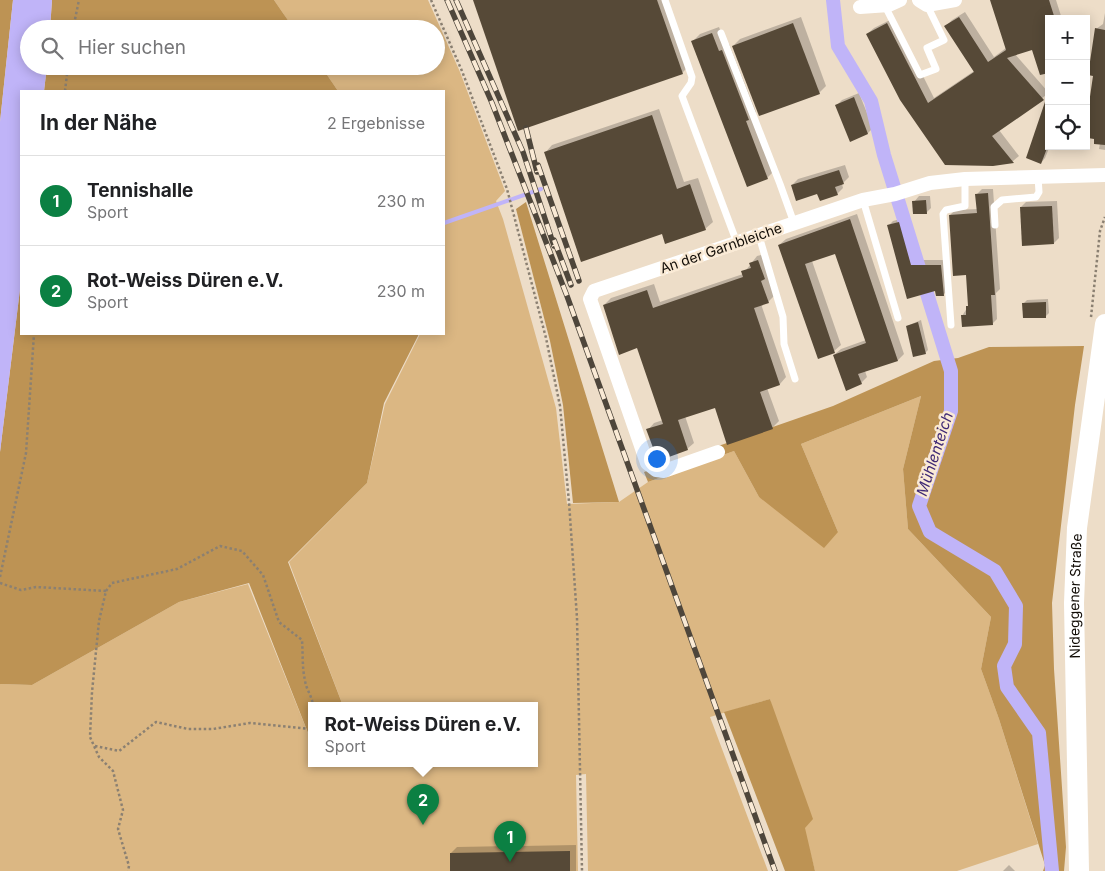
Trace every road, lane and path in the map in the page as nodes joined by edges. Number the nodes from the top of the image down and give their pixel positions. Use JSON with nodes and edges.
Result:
{"nodes":[{"id":1,"x":78,"y":0,"type":"edge"},
{"id":2,"x":431,"y":0,"type":"edge"},
{"id":3,"x":665,"y":0,"type":"edge"},
{"id":4,"x":900,"y":0,"type":"edge"},
{"id":5,"x":955,"y":0,"type":"edge"},
{"id":6,"x":923,"y":2,"type":"edge"},
{"id":7,"x":885,"y":6,"type":"junction"},
{"id":8,"x":860,"y":7,"type":"dead end"},
{"id":9,"x":75,"y":20,"type":"edge"},
{"id":10,"x":440,"y":20,"type":"edge"},
{"id":11,"x":445,"y":32,"type":"edge"},
{"id":12,"x":721,"y":33,"type":"dead end"},
{"id":13,"x":67,"y":75,"type":"edge"},
{"id":14,"x":65,"y":90,"type":"edge"},
{"id":15,"x":1105,"y":175,"type":"edge"},
{"id":16,"x":1038,"y":176,"type":"junction"},
{"id":17,"x":965,"y":179,"type":"junction"},
{"id":18,"x":870,"y":198,"type":"junction"},
{"id":19,"x":794,"y":223,"type":"junction"},
{"id":20,"x":995,"y":225,"type":"dead end"},
{"id":21,"x":759,"y":236,"type":"junction"},
{"id":22,"x":737,"y":243,"type":"junction"},
{"id":23,"x":898,"y":318,"type":"dead end"},
{"id":24,"x":1105,"y":324,"type":"edge"},
{"id":25,"x":951,"y":325,"type":"dead end"},
{"id":26,"x":34,"y":335,"type":"edge"},
{"id":27,"x":795,"y":379,"type":"dead end"},
{"id":28,"x":718,"y":452,"type":"dead end"},
{"id":29,"x":0,"y":577,"type":"edge"},
{"id":30,"x":0,"y":583,"type":"edge"},
{"id":31,"x":106,"y":591,"type":"junction"},
{"id":32,"x":312,"y":702,"type":"edge"},
{"id":33,"x":308,"y":729,"type":"edge"},
{"id":34,"x":94,"y":746,"type":"junction"},
{"id":35,"x":128,"y":871,"type":"edge"},
{"id":36,"x":582,"y":871,"type":"edge"},
{"id":37,"x":1079,"y":871,"type":"edge"}],
"edges":[{"from":1,"to":9,"type":"path"},
{"from":2,"to":10,"type":"path"},
{"from":3,"to":22,"type":"lane"},
{"from":4,"to":7,"type":"street"},
{"from":5,"to":6,"type":"street"},
{"from":6,"to":7,"type":"lane"},
{"from":7,"to":8,"type":"street"},
{"from":11,"to":36,"type":"path"},
{"from":12,"to":19,"type":"lane"},
{"from":13,"to":14,"type":"path"},
{"from":15,"to":16,"type":"street","name":"An der Garnbleiche"},
{"from":16,"to":17,"type":"street","name":"An der Garnbleiche"},
{"from":16,"to":20,"type":"lane"},
{"from":17,"to":18,"type":"street","name":"An der Garnbleiche"},
{"from":17,"to":25,"type":"lane"},
{"from":18,"to":19,"type":"street","name":"An der Garnbleiche"},
{"from":18,"to":23,"type":"lane"},
{"from":19,"to":21,"type":"street","name":"An der Garnbleiche"},
{"from":21,"to":22,"type":"street","name":"An der Garnbleiche"},
{"from":21,"to":27,"type":"lane"},
{"from":22,"to":28,"type":"street","name":"An der Garnbleiche"},
{"from":24,"to":37,"type":"main road","name":"Nideggener Straße"},
{"from":26,"to":29,"type":"path"},
{"from":30,"to":31,"type":"path"},
{"from":31,"to":32,"type":"path"},
{"from":31,"to":34,"type":"path"},
{"from":33,"to":34,"type":"path"},
{"from":34,"to":35,"type":"path"}]}
